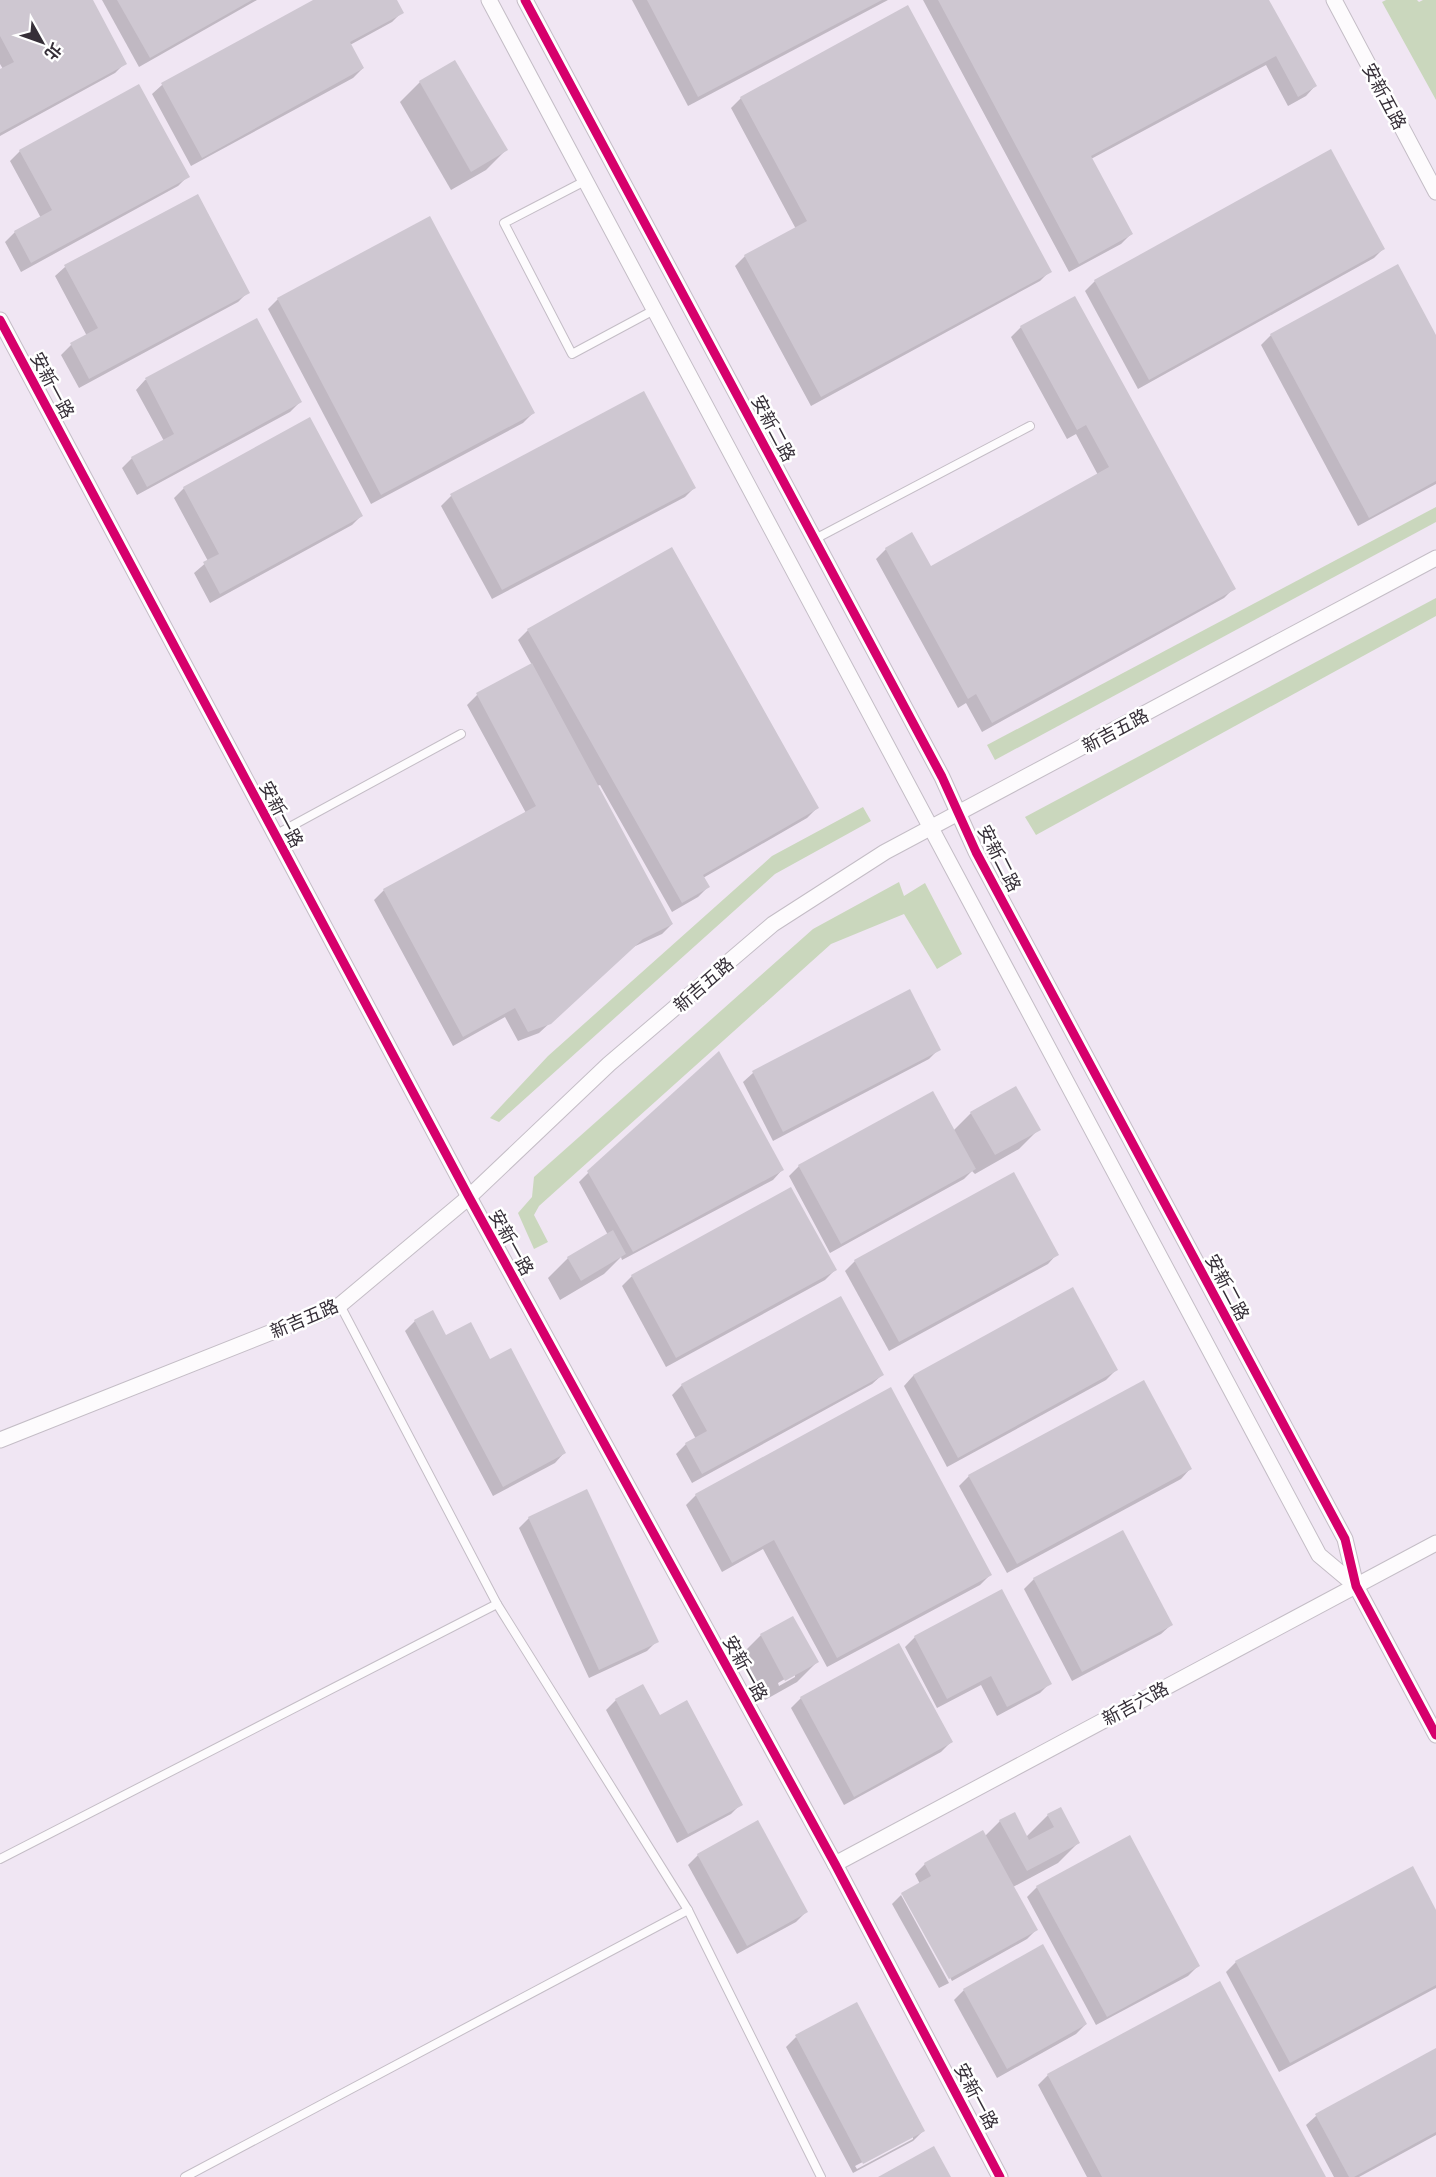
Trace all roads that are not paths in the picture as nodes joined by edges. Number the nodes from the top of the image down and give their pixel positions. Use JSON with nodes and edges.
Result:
{"nodes":[{"id":1,"x":489,"y":0,"type":"edge"},
{"id":2,"x":525,"y":0,"type":"edge"},
{"id":3,"x":1334,"y":0,"type":"edge"},
{"id":4,"x":585,"y":181,"type":"junction"},
{"id":5,"x":1436,"y":191,"type":"edge"},
{"id":6,"x":654,"y":310,"type":"junction"},
{"id":7,"x":0,"y":320,"type":"edge"},
{"id":8,"x":1030,"y":426,"type":"dead end"},
{"id":9,"x":815,"y":539,"type":"junction"},
{"id":10,"x":1436,"y":558,"type":"edge"},
{"id":11,"x":461,"y":734,"type":"dead end"},
{"id":12,"x":959,"y":814,"type":"junction"},
{"id":13,"x":930,"y":828,"type":"junction"},
{"id":14,"x":275,"y":835,"type":"junction"},
{"id":15,"x":469,"y":1197,"type":"junction"},
{"id":16,"x":340,"y":1305,"type":"junction"},
{"id":17,"x":0,"y":1440,"type":"edge"},
{"id":18,"x":1436,"y":1543,"type":"edge"},
{"id":19,"x":1356,"y":1586,"type":"junction"},
{"id":20,"x":497,"y":1604,"type":"junction"},
{"id":21,"x":1436,"y":1735,"type":"edge"},
{"id":22,"x":0,"y":1859,"type":"edge"},
{"id":23,"x":835,"y":1863,"type":"junction"},
{"id":24,"x":688,"y":1910,"type":"junction"},
{"id":25,"x":185,"y":2177,"type":"edge"},
{"id":26,"x":821,"y":2177,"type":"edge"},
{"id":27,"x":1000,"y":2177,"type":"edge"}],
"edges":[{"from":1,"to":4,"type":"street","name":"安新二路"},
{"from":2,"to":9,"type":"street","name":"安新二路"},
{"from":3,"to":5,"type":"street","name":"安新五路"},
{"from":4,"to":6,"type":"street","name":"安新二路"},
{"from":4,"to":6,"type":"lane"},
{"from":6,"to":13,"type":"street","name":"安新二路"},
{"from":7,"to":14,"type":"street","name":"安新一路"},
{"from":8,"to":9,"type":"lane"},
{"from":9,"to":12,"type":"street","name":"安新二路"},
{"from":10,"to":12,"type":"street","name":"新吉五路"},
{"from":11,"to":14,"type":"lane"},
{"from":12,"to":13,"type":"street","name":"新吉五路"},
{"from":12,"to":19,"type":"street","name":"安新二路"},
{"from":13,"to":15,"type":"street","name":"新吉五路"},
{"from":13,"to":19,"type":"street","name":"安新二路"},
{"from":14,"to":15,"type":"street","name":"安新一路"},
{"from":15,"to":16,"type":"street","name":"新吉五路"},
{"from":15,"to":23,"type":"street","name":"安新一路"},
{"from":16,"to":17,"type":"street","name":"新吉五路"},
{"from":16,"to":20,"type":"lane"},
{"from":18,"to":19,"type":"street","name":"新吉六路"},
{"from":19,"to":21,"type":"street","name":"安新二路"},
{"from":19,"to":23,"type":"street","name":"新吉六路"},
{"from":20,"to":22,"type":"lane"},
{"from":20,"to":24,"type":"lane"},
{"from":23,"to":27,"type":"street","name":"安新一路"},
{"from":24,"to":25,"type":"lane"},
{"from":24,"to":26,"type":"lane"}]}
